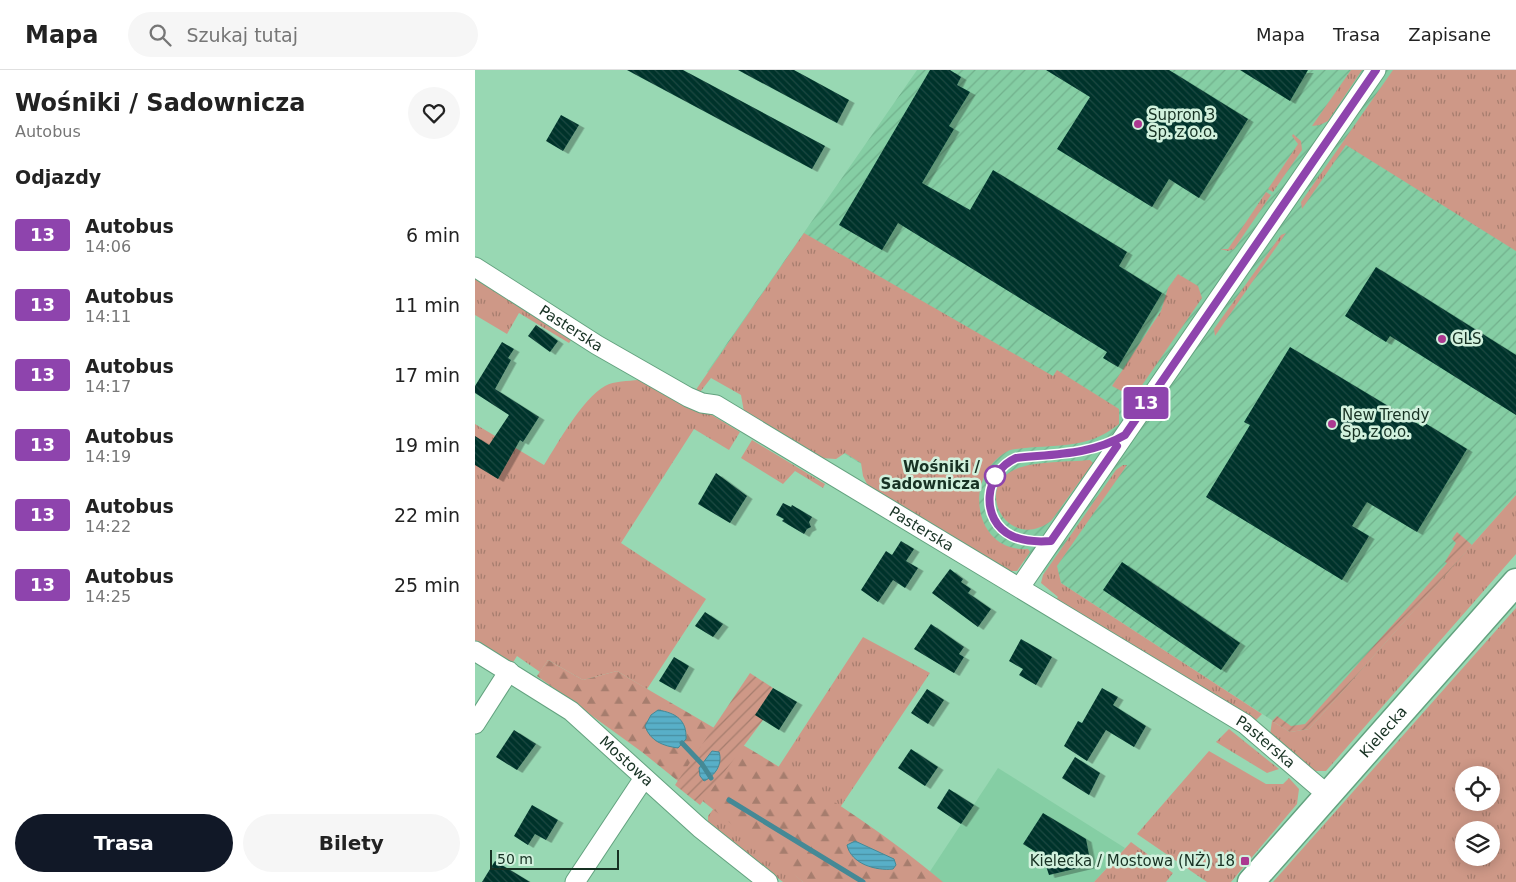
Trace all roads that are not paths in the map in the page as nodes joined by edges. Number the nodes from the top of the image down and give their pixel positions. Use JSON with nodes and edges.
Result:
{"nodes":[{"id":1,"x":1376,"y":70,"type":"edge"},
{"id":2,"x":475,"y":267,"type":"edge"},
{"id":3,"x":1516,"y":582,"type":"edge"},
{"id":4,"x":1020,"y":587,"type":"junction"},
{"id":5,"x":475,"y":651,"type":"edge"},
{"id":6,"x":509,"y":671,"type":"junction"},
{"id":7,"x":475,"y":724,"type":"edge"},
{"id":8,"x":643,"y":778,"type":"junction"},
{"id":9,"x":1329,"y":796,"type":"junction"},
{"id":10,"x":575,"y":882,"type":"edge"},
{"id":11,"x":768,"y":882,"type":"edge"},
{"id":12,"x":1251,"y":882,"type":"edge"}],
"edges":[{"from":1,"to":4,"type":"street"},
{"from":2,"to":4,"type":"street","name":"Pasterska"},
{"from":3,"to":9,"type":"main road","name":"Kielecka"},
{"from":4,"to":9,"type":"street","name":"Pasterska"},
{"from":5,"to":6,"type":"street","name":"Mostowa"},
{"from":6,"to":7,"type":"street"},
{"from":6,"to":8,"type":"street","name":"Mostowa"},
{"from":8,"to":10,"type":"street"},
{"from":8,"to":11,"type":"street","name":"Mostowa"},
{"from":9,"to":12,"type":"main road","name":"Kielecka"}]}
